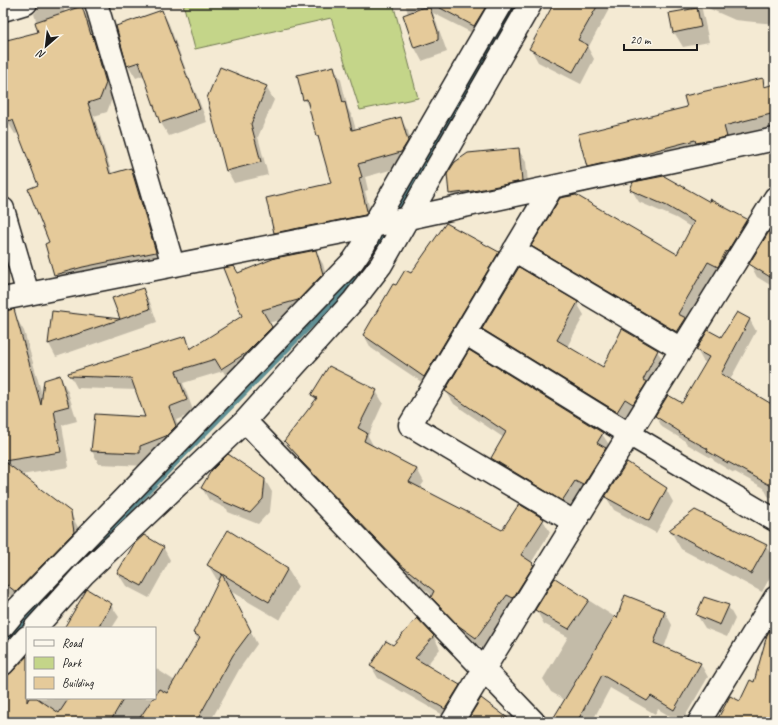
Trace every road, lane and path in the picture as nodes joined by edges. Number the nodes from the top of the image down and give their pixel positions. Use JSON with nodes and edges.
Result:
{"nodes":[{"id":1,"x":26,"y":3,"type":"edge"},
{"id":2,"x":96,"y":3,"type":"edge"},
{"id":3,"x":502,"y":3,"type":"edge"},
{"id":4,"x":531,"y":3,"type":"edge"},
{"id":5,"x":3,"y":10,"type":"edge"},
{"id":6,"x":775,"y":139,"type":"edge"},
{"id":7,"x":552,"y":187,"type":"junction"},
{"id":8,"x":775,"y":198,"type":"edge"},
{"id":9,"x":3,"y":209,"type":"edge"},
{"id":10,"x":404,"y":219,"type":"junction"},
{"id":11,"x":375,"y":226,"type":"junction"},
{"id":12,"x":514,"y":250,"type":"junction"},
{"id":13,"x":173,"y":265,"type":"junction"},
{"id":14,"x":28,"y":294,"type":"junction"},
{"id":15,"x":3,"y":299,"type":"edge"},
{"id":16,"x":465,"y":333,"type":"junction"},
{"id":17,"x":681,"y":350,"type":"junction"},
{"id":18,"x":245,"y":421,"type":"junction"},
{"id":19,"x":629,"y":434,"type":"junction"},
{"id":20,"x":775,"y":520,"type":"edge"},
{"id":21,"x":574,"y":522,"type":"junction"},
{"id":22,"x":775,"y":598,"type":"edge"},
{"id":23,"x":3,"y":626,"type":"edge"},
{"id":24,"x":36,"y":627,"type":"edge"},
{"id":25,"x":26,"y":638,"type":"edge"},
{"id":26,"x":3,"y":664,"type":"edge"},
{"id":27,"x":484,"y":669,"type":"junction"},
{"id":28,"x":452,"y":722,"type":"edge"},
{"id":29,"x":534,"y":722,"type":"edge"},
{"id":30,"x":699,"y":722,"type":"edge"}],
"edges":[{"from":1,"to":5,"type":"street"},
{"from":2,"to":13,"type":"street"},
{"from":3,"to":11,"type":"street"},
{"from":4,"to":10,"type":"street"},
{"from":6,"to":7,"type":"street"},
{"from":7,"to":10,"type":"street"},
{"from":7,"to":12,"type":"street"},
{"from":8,"to":17,"type":"street"},
{"from":9,"to":14,"type":"street"},
{"from":10,"to":11,"type":"street"},
{"from":10,"to":18,"type":"street"},
{"from":11,"to":13,"type":"street"},
{"from":11,"to":23,"type":"street"},
{"from":12,"to":16,"type":"street"},
{"from":12,"to":17,"type":"street"},
{"from":13,"to":14,"type":"street"},
{"from":14,"to":15,"type":"street"},
{"from":16,"to":19,"type":"street"},
{"from":16,"to":21,"type":"street"},
{"from":17,"to":19,"type":"street"},
{"from":18,"to":24,"type":"street"},
{"from":18,"to":27,"type":"street"},
{"from":19,"to":20,"type":"street"},
{"from":19,"to":21,"type":"street"},
{"from":21,"to":27,"type":"street"},
{"from":22,"to":30,"type":"street"},
{"from":25,"to":26,"type":"street"},
{"from":27,"to":28,"type":"street"},
{"from":27,"to":29,"type":"street"}]}
